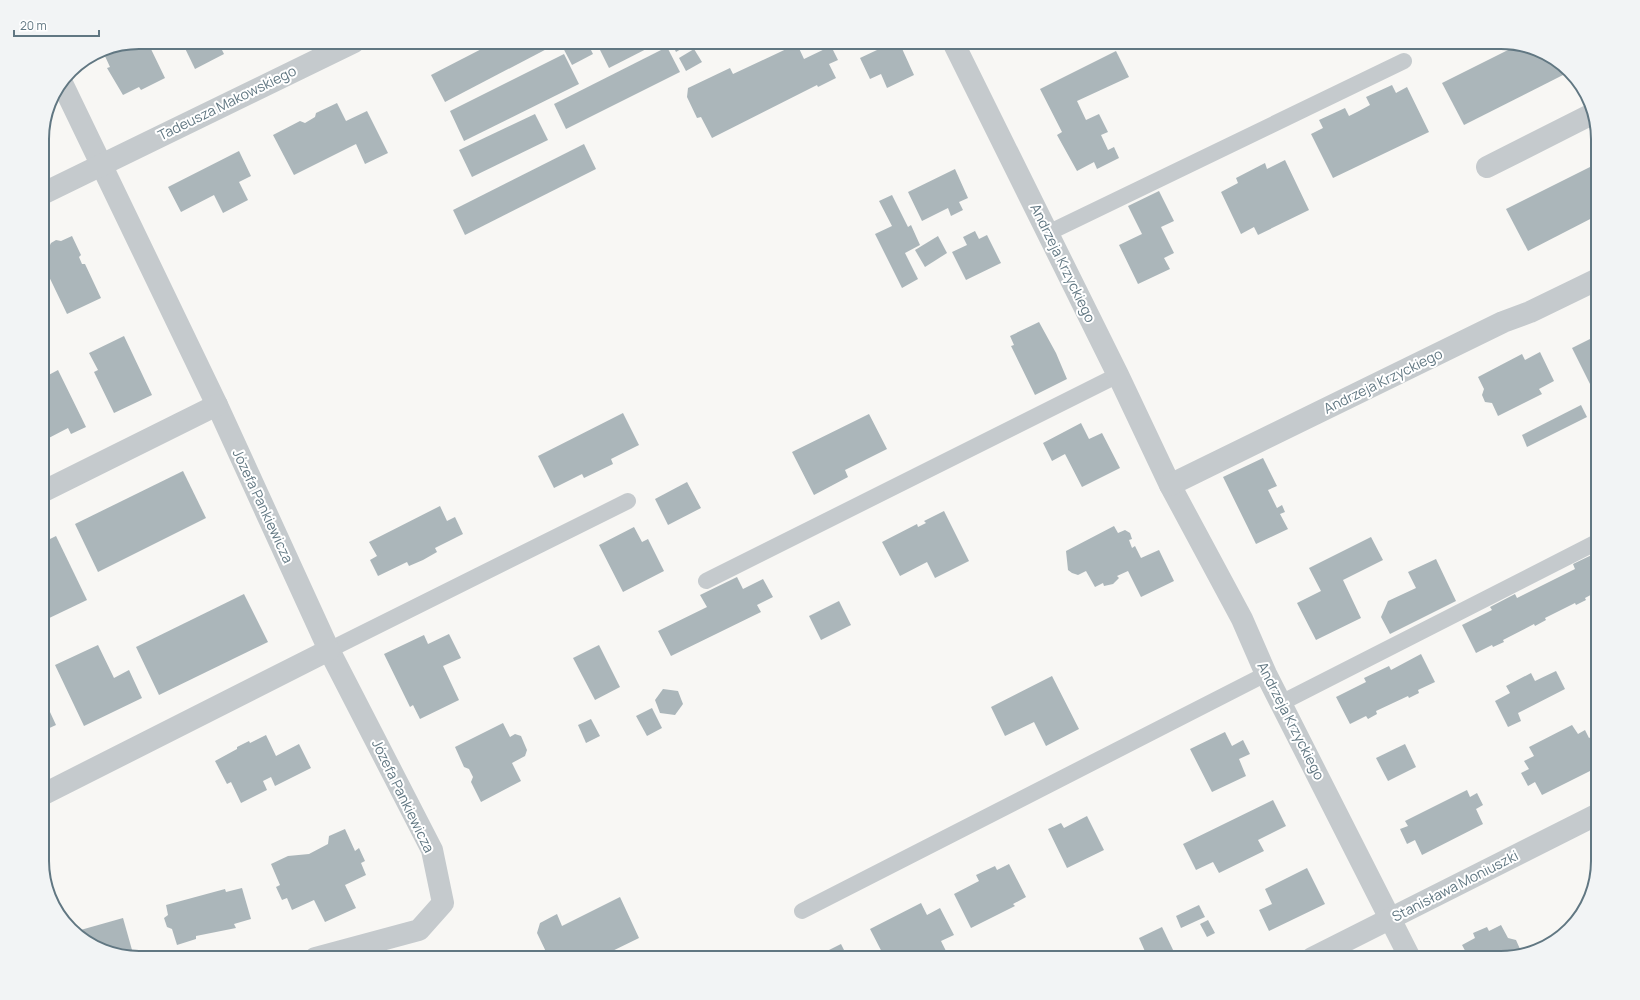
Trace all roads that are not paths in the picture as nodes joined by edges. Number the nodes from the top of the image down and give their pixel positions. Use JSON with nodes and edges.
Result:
{"nodes":[{"id":1,"x":340,"y":49,"type":"edge"},
{"id":2,"x":956,"y":49,"type":"edge"},
{"id":3,"x":1404,"y":61,"type":"dead end"},
{"id":4,"x":64,"y":88,"type":"edge"},
{"id":5,"x":1588,"y":116,"type":"edge"},
{"id":6,"x":100,"y":165,"type":"junction"},
{"id":7,"x":1487,"y":167,"type":"dead end"},
{"id":8,"x":49,"y":190,"type":"edge"},
{"id":9,"x":1048,"y":233,"type":"junction"},
{"id":10,"x":1591,"y":282,"type":"edge"},
{"id":11,"x":1118,"y":375,"type":"junction"},
{"id":12,"x":216,"y":406,"type":"junction"},
{"id":13,"x":1170,"y":485,"type":"junction"},
{"id":14,"x":49,"y":489,"type":"edge"},
{"id":15,"x":628,"y":501,"type":"dead end"},
{"id":16,"x":1591,"y":545,"type":"edge"},
{"id":17,"x":706,"y":581,"type":"dead end"},
{"id":18,"x":330,"y":650,"type":"junction"},
{"id":19,"x":1266,"y":674,"type":"junction"},
{"id":20,"x":1281,"y":703,"type":"junction"},
{"id":21,"x":49,"y":791,"type":"edge"},
{"id":22,"x":1591,"y":818,"type":"edge"},
{"id":23,"x":802,"y":911,"type":"dead end"},
{"id":24,"x":1390,"y":919,"type":"junction"},
{"id":25,"x":341,"y":951,"type":"edge"},
{"id":26,"x":1326,"y":951,"type":"edge"},
{"id":27,"x":1406,"y":951,"type":"edge"}],
"edges":[{"from":1,"to":6,"type":"street","name":"Tadeusza Makowskiego"},
{"from":2,"to":9,"type":"street","name":"Andrzeja Krzyckiego"},
{"from":3,"to":9,"type":"lane"},
{"from":4,"to":6,"type":"street","name":"Józefa Pankiewicza"},
{"from":5,"to":7,"type":"street"},
{"from":6,"to":8,"type":"street"},
{"from":6,"to":12,"type":"street","name":"Józefa Pankiewicza"},
{"from":9,"to":11,"type":"street","name":"Andrzeja Krzyckiego"},
{"from":10,"to":13,"type":"street","name":"Andrzeja Krzyckiego"},
{"from":11,"to":13,"type":"street","name":"Andrzeja Krzyckiego"},
{"from":11,"to":17,"type":"lane"},
{"from":12,"to":14,"type":"street"},
{"from":12,"to":18,"type":"street","name":"Józefa Pankiewicza"},
{"from":13,"to":19,"type":"street","name":"Andrzeja Krzyckiego"},
{"from":15,"to":18,"type":"lane"},
{"from":16,"to":20,"type":"lane"},
{"from":18,"to":21,"type":"street"},
{"from":18,"to":25,"type":"street","name":"Józefa Pankiewicza"},
{"from":19,"to":20,"type":"street","name":"Andrzeja Krzyckiego"},
{"from":19,"to":23,"type":"lane"},
{"from":20,"to":24,"type":"street","name":"Andrzeja Krzyckiego"},
{"from":22,"to":24,"type":"street","name":"Stanisława Moniuszki"},
{"from":24,"to":26,"type":"street","name":"Stanisława Moniuszki"},
{"from":24,"to":27,"type":"street","name":"Andrzeja Krzyckiego"}]}
